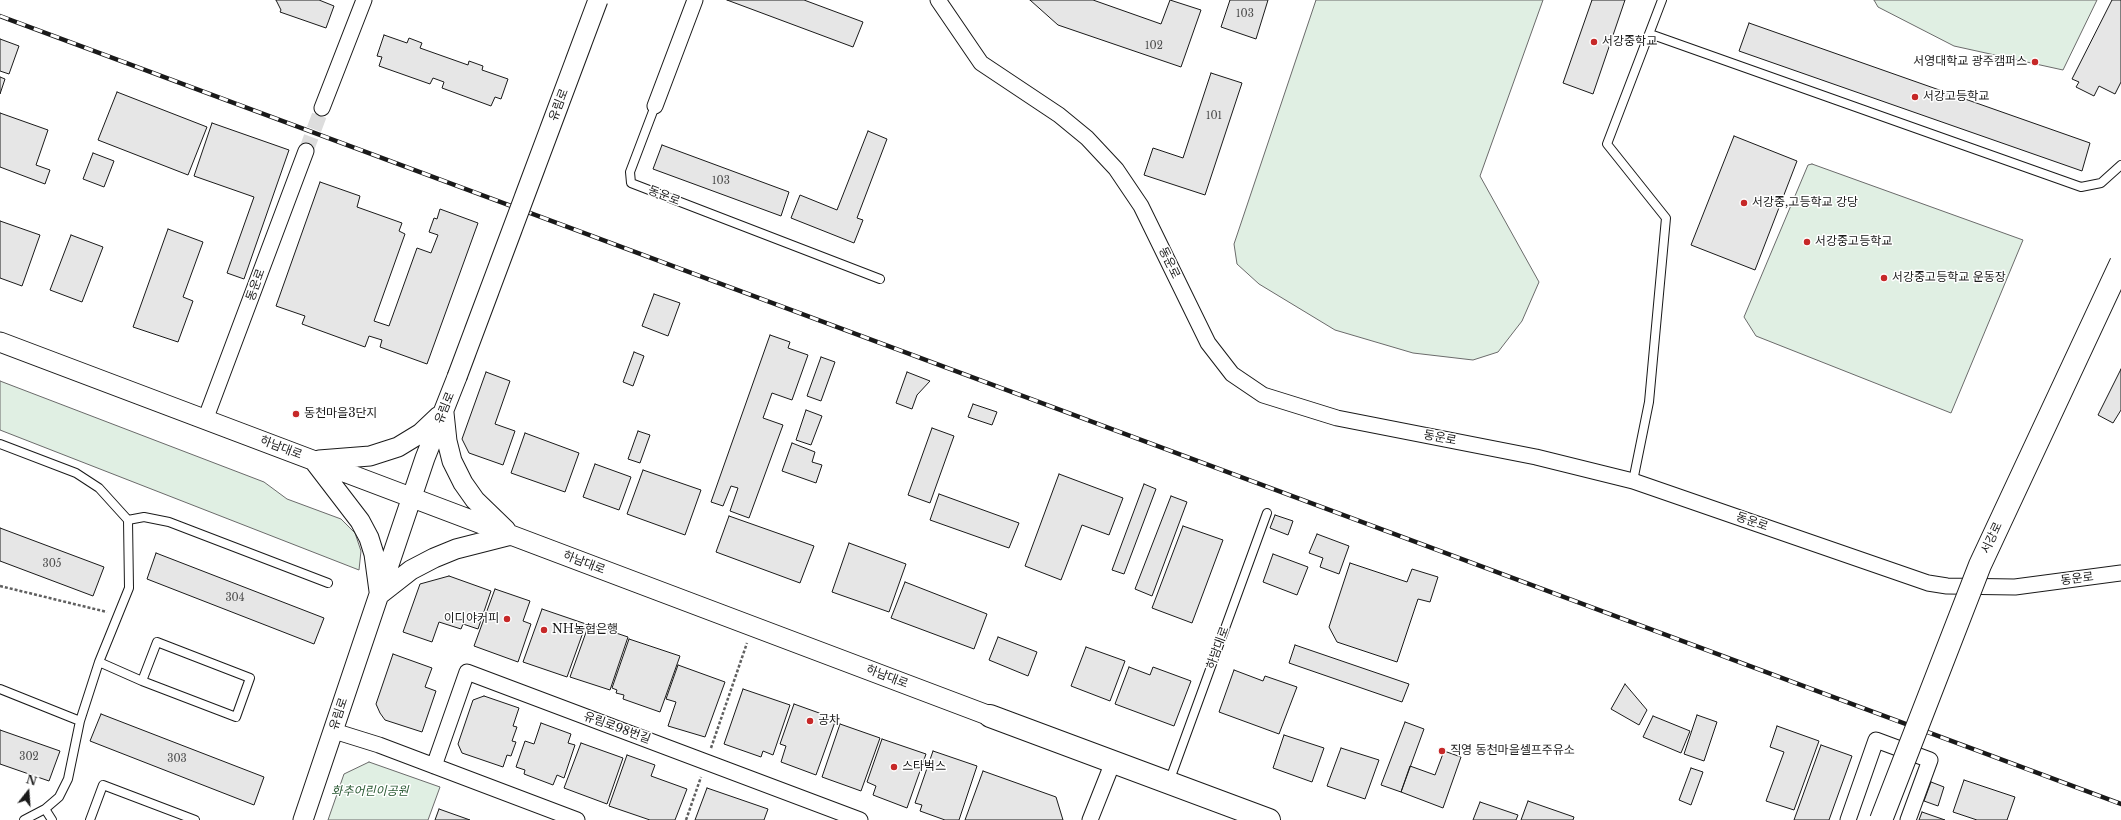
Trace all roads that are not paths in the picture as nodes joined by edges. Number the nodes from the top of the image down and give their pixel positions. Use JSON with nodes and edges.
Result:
{"nodes":[{"id":1,"x":364,"y":0,"type":"edge"},
{"id":2,"x":598,"y":0,"type":"edge"},
{"id":3,"x":695,"y":0,"type":"edge"},
{"id":4,"x":938,"y":0,"type":"edge"},
{"id":5,"x":1662,"y":0,"type":"edge"},
{"id":6,"x":1650,"y":34,"type":"junction"},
{"id":7,"x":656,"y":106,"type":"joint"},
{"id":8,"x":322,"y":108,"type":"tunnel mouth"},
{"id":9,"x":306,"y":151,"type":"tunnel mouth"},
{"id":10,"x":2121,"y":165,"type":"edge"},
{"id":11,"x":2121,"y":263,"type":"edge"},
{"id":12,"x":880,"y":279,"type":"dead end"},
{"id":13,"x":0,"y":342,"type":"edge"},
{"id":14,"x":443,"y":412,"type":"junction"},
{"id":15,"x":205,"y":420,"type":"junction"},
{"id":16,"x":0,"y":444,"type":"edge"},
{"id":17,"x":313,"y":460,"type":"junction"},
{"id":18,"x":1633,"y":481,"type":"junction"},
{"id":19,"x":412,"y":497,"type":"junction"},
{"id":20,"x":1267,"y":513,"type":"dead end"},
{"id":21,"x":128,"y":520,"type":"junction"},
{"id":22,"x":511,"y":535,"type":"junction"},
{"id":23,"x":2121,"y":573,"type":"edge"},
{"id":24,"x":328,"y":583,"type":"dead end"},
{"id":25,"x":379,"y":595,"type":"junction"},
{"id":26,"x":99,"y":662,"type":"junction"},
{"id":27,"x":142,"y":681,"type":"junction"},
{"id":28,"x":0,"y":690,"type":"edge"},
{"id":29,"x":990,"y":716,"type":"joint"},
{"id":30,"x":80,"y":721,"type":"junction"},
{"id":31,"x":334,"y":731,"type":"junction"},
{"id":32,"x":1113,"y":762,"type":"junction"},
{"id":33,"x":434,"y":766,"type":"junction"},
{"id":34,"x":1169,"y":782,"type":"junction"},
{"id":35,"x":45,"y":808,"type":"junction"},
{"id":36,"x":24,"y":820,"type":"edge"},
{"id":37,"x":52,"y":820,"type":"edge"},
{"id":38,"x":90,"y":820,"type":"edge"},
{"id":39,"x":195,"y":820,"type":"edge"},
{"id":40,"x":304,"y":820,"type":"edge"},
{"id":41,"x":577,"y":820,"type":"edge"},
{"id":42,"x":860,"y":820,"type":"edge"},
{"id":43,"x":1090,"y":820,"type":"edge"},
{"id":44,"x":1269,"y":820,"type":"edge"},
{"id":45,"x":1848,"y":820,"type":"edge"},
{"id":46,"x":1881,"y":820,"type":"edge"},
{"id":47,"x":1908,"y":820,"type":"edge"}],
"edges":[{"from":1,"to":8,"type":"street"},
{"from":2,"to":14,"type":"street","name":"유림로","bridge":true},
{"from":3,"to":7,"type":"street","name":"동운로"},
{"from":4,"to":18,"type":"street","name":"동운로"},
{"from":5,"to":6,"type":"lane"},
{"from":6,"to":10,"type":"lane"},
{"from":6,"to":18,"type":"lane"},
{"from":7,"to":12,"type":"lane","name":"동운로"},
{"from":9,"to":15,"type":"street","name":"동운로"},
{"from":11,"to":46,"type":"main road","name":"서강로","bridge":true},
{"from":13,"to":15,"type":"street","name":"하남대로"},
{"from":14,"to":17,"type":"street"},
{"from":14,"to":19,"type":"street","name":"유림로"},
{"from":14,"to":22,"type":"street"},
{"from":15,"to":17,"type":"street","name":"하남대로"},
{"from":16,"to":21,"type":"lane"},
{"from":17,"to":19,"type":"street","name":"하남대로"},
{"from":17,"to":25,"type":"street"},
{"from":18,"to":23,"type":"street","name":"동운로"},
{"from":19,"to":22,"type":"street","name":"하남대로"},
{"from":19,"to":25,"type":"street","name":"유림로"},
{"from":20,"to":34,"type":"lane","name":"하남대로"},
{"from":21,"to":24,"type":"lane"},
{"from":21,"to":26,"type":"lane"},
{"from":22,"to":25,"type":"street"},
{"from":22,"to":29,"type":"street","name":"하남대로"},
{"from":25,"to":31,"type":"street","name":"유림로"},
{"from":26,"to":27,"type":"lane"},
{"from":26,"to":30,"type":"lane"},
{"from":27,"to":27,"type":"lane"},
{"from":28,"to":30,"type":"lane"},
{"from":29,"to":32,"type":"main road","name":"하남대로"},
{"from":30,"to":35,"type":"lane"},
{"from":31,"to":33,"type":"street"},
{"from":31,"to":40,"type":"street","name":"유림로"},
{"from":32,"to":34,"type":"main road","name":"하남대로"},
{"from":32,"to":43,"type":"street"},
{"from":33,"to":41,"type":"street"},
{"from":33,"to":42,"type":"street","name":"유림로98번길"},
{"from":34,"to":44,"type":"main road","name":"하남대로"},
{"from":35,"to":36,"type":"lane"},
{"from":35,"to":37,"type":"lane"},
{"from":38,"to":39,"type":"lane"},
{"from":45,"to":47,"type":"street"}]}
